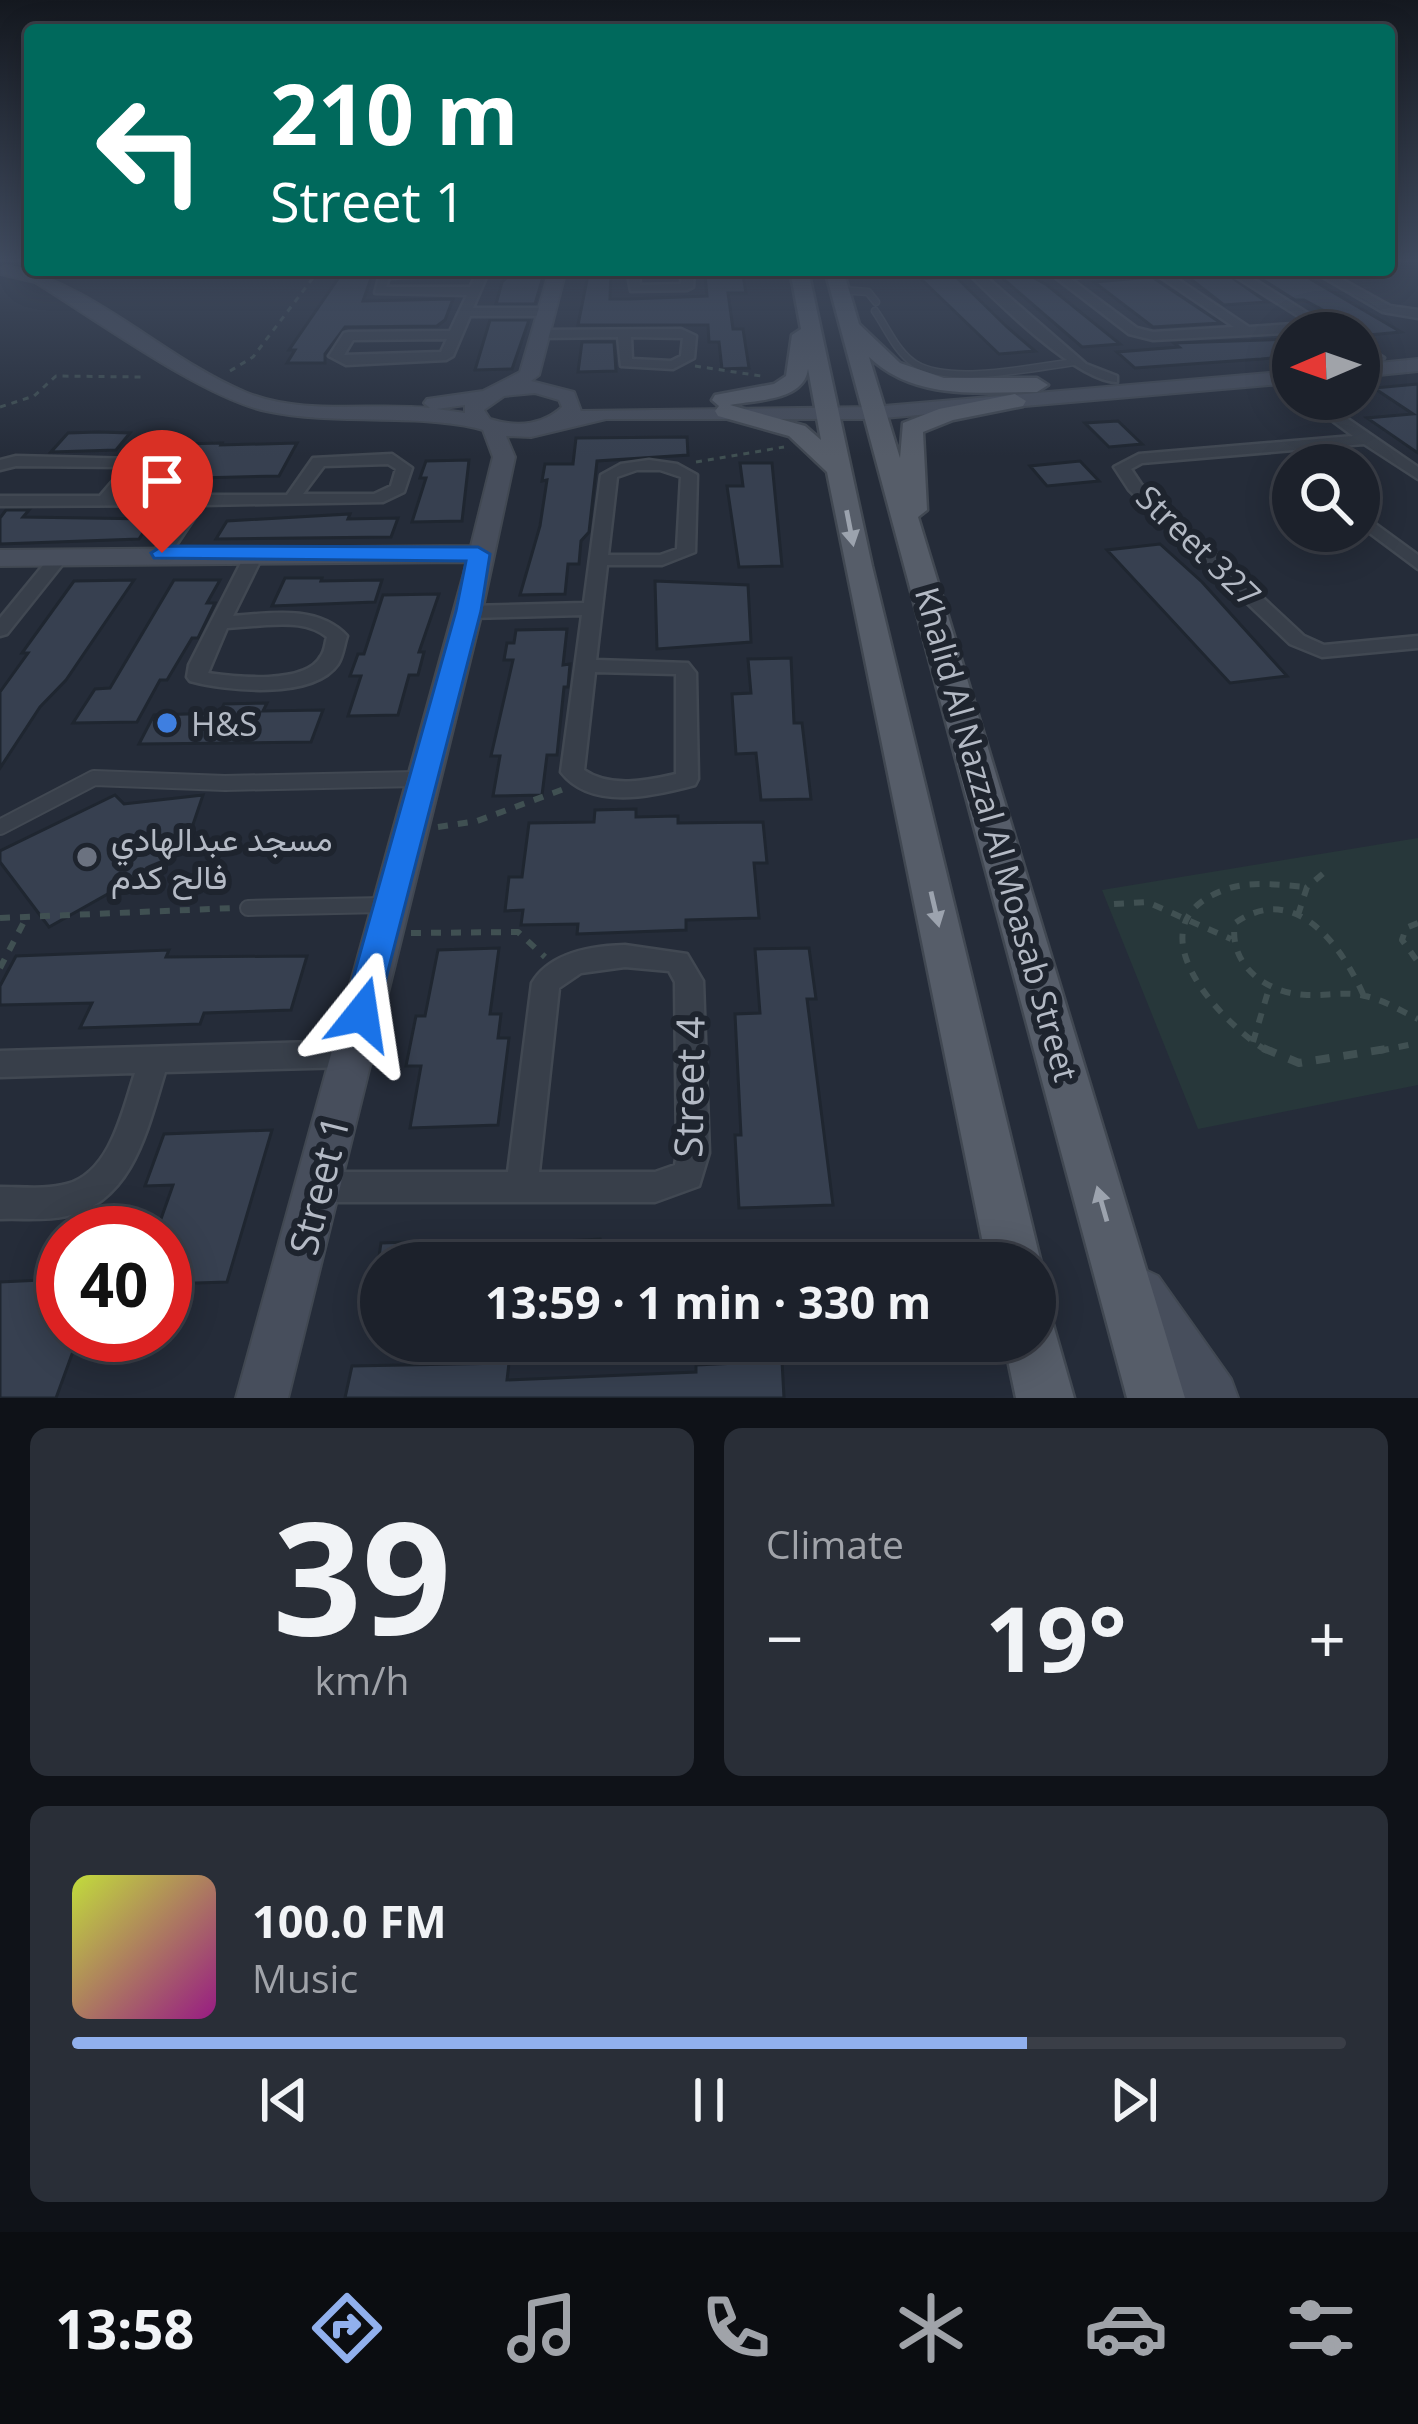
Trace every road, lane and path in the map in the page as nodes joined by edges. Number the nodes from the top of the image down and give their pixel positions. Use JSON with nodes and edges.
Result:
{"nodes":[{"id":1,"x":118,"y":325,"type":"edge"},
{"id":2,"x":152,"y":325,"type":"edge"},
{"id":3,"x":278,"y":325,"type":"edge"},
{"id":4,"x":458,"y":325,"type":"edge"},
{"id":5,"x":543,"y":325,"type":"edge"},
{"id":6,"x":807,"y":325,"type":"edge"},
{"id":7,"x":820,"y":325,"type":"edge"},
{"id":8,"x":887,"y":325,"type":"edge"},
{"id":9,"x":1031,"y":325,"type":"edge"},
{"id":10,"x":1125,"y":325,"type":"edge"},
{"id":11,"x":1239,"y":325,"type":"edge"},
{"id":12,"x":850,"y":327,"type":"joint"},
{"id":13,"x":1246,"y":330,"type":"junction"},
{"id":14,"x":1272,"y":330,"type":"edge"},
{"id":15,"x":541,"y":334,"type":"junction"},
{"id":16,"x":624,"y":334,"type":"junction"},
{"id":17,"x":454,"y":335,"type":"junction"},
{"id":18,"x":1380,"y":355,"type":"edge"},
{"id":19,"x":1418,"y":355,"type":"edge"},
{"id":20,"x":682,"y":363,"type":"junction"},
{"id":21,"x":1418,"y":365,"type":"edge"},
{"id":22,"x":1380,"y":369,"type":"edge"},
{"id":23,"x":1079,"y":370,"type":"junction"},
{"id":24,"x":230,"y":371,"type":"junction"},
{"id":25,"x":529,"y":375,"type":"junction"},
{"id":26,"x":1272,"y":376,"type":"edge"},
{"id":27,"x":142,"y":377,"type":"dead end"},
{"id":28,"x":1272,"y":378,"type":"edge"},
{"id":29,"x":789,"y":383,"type":"junction"},
{"id":30,"x":1037,"y":385,"type":"junction"},
{"id":31,"x":497,"y":393,"type":"junction"},
{"id":32,"x":559,"y":393,"type":"junction"},
{"id":33,"x":1015,"y":400,"type":"junction"},
{"id":34,"x":725,"y":406,"type":"junction"},
{"id":35,"x":0,"y":407,"type":"edge"},
{"id":36,"x":844,"y":419,"type":"junction"},
{"id":37,"x":1339,"y":420,"type":"edge"},
{"id":38,"x":556,"y":423,"type":"junction"},
{"id":39,"x":487,"y":425,"type":"junction"},
{"id":40,"x":1366,"y":440,"type":"junction"},
{"id":41,"x":1269,"y":446,"type":"junction"},
{"id":42,"x":1272,"y":448,"type":"edge"},
{"id":43,"x":504,"y":457,"type":"junction"},
{"id":44,"x":0,"y":465,"type":"edge"},
{"id":45,"x":681,"y":469,"type":"junction"},
{"id":46,"x":1418,"y":475,"type":"edge"},
{"id":47,"x":105,"y":500,"type":"junction"},
{"id":48,"x":292,"y":500,"type":"junction"},
{"id":49,"x":0,"y":501,"type":"edge"},
{"id":50,"x":196,"y":501,"type":"junction"},
{"id":51,"x":1380,"y":534,"type":"edge"},
{"id":52,"x":914,"y":542,"type":"junction"},
{"id":53,"x":162,"y":553,"type":"junction"},
{"id":54,"x":478,"y":554,"type":"junction"},
{"id":55,"x":254,"y":555,"type":"junction"},
{"id":56,"x":60,"y":556,"type":"junction"},
{"id":57,"x":0,"y":557,"type":"edge"},
{"id":58,"x":602,"y":560,"type":"junction"},
{"id":59,"x":1418,"y":564,"type":"edge"},
{"id":60,"x":589,"y":609,"type":"junction"},
{"id":61,"x":468,"y":611,"type":"junction"},
{"id":62,"x":221,"y":622,"type":"junction"},
{"id":63,"x":2,"y":625,"type":"edge"},
{"id":64,"x":1418,"y":642,"type":"edge"},
{"id":65,"x":588,"y":666,"type":"junction"},
{"id":66,"x":424,"y":779,"type":"junction"},
{"id":67,"x":580,"y":782,"type":"junction"},
{"id":68,"x":0,"y":827,"type":"edge"},
{"id":69,"x":411,"y":828,"type":"junction"},
{"id":70,"x":1325,"y":872,"type":"dead end"},
{"id":71,"x":1307,"y":887,"type":"junction"},
{"id":72,"x":1114,"y":904,"type":"dead end"},
{"id":73,"x":248,"y":908,"type":"joint"},
{"id":74,"x":1298,"y":915,"type":"junction"},
{"id":75,"x":27,"y":916,"type":"junction"},
{"id":76,"x":0,"y":918,"type":"edge"},
{"id":77,"x":387,"y":919,"type":"junction"},
{"id":78,"x":1187,"y":920,"type":"junction"},
{"id":79,"x":1418,"y":923,"type":"edge"},
{"id":80,"x":1231,"y":940,"type":"junction"},
{"id":81,"x":1418,"y":962,"type":"edge"},
{"id":82,"x":0,"y":968,"type":"edge"},
{"id":83,"x":558,"y":969,"type":"junction"},
{"id":84,"x":1270,"y":985,"type":"junction"},
{"id":85,"x":1363,"y":994,"type":"junction"},
{"id":86,"x":1418,"y":1019,"type":"edge"},
{"id":87,"x":1253,"y":1042,"type":"junction"},
{"id":88,"x":1418,"y":1043,"type":"edge"},
{"id":89,"x":350,"y":1054,"type":"junction"},
{"id":90,"x":153,"y":1062,"type":"junction"},
{"id":91,"x":0,"y":1064,"type":"edge"},
{"id":92,"x":522,"y":1185,"type":"junction"},
{"id":93,"x":320,"y":1187,"type":"junction"},
{"id":94,"x":0,"y":1203,"type":"edge"},
{"id":95,"x":1011,"y":1242,"type":"edge"},
{"id":96,"x":1117,"y":1256,"type":"junction"},
{"id":97,"x":1037,"y":1362,"type":"edge"},
{"id":98,"x":262,"y":1398,"type":"edge"},
{"id":99,"x":1045,"y":1398,"type":"edge"},
{"id":100,"x":1156,"y":1398,"type":"edge"},
{"id":101,"x":1212,"y":1398,"type":"edge"}],
"edges":[{"from":1,"to":39,"type":"main road"},
{"from":2,"to":24,"type":"main road"},
{"from":3,"to":24,"type":"path"},
{"from":4,"to":17,"type":"street"},
{"from":5,"to":15,"type":"main road"},
{"from":6,"to":29,"type":"main road"},
{"from":7,"to":36,"type":"main road"},
{"from":8,"to":23,"type":"lane"},
{"from":9,"to":23,"type":"street"},
{"from":10,"to":13,"type":"street"},
{"from":11,"to":13,"type":"street"},
{"from":12,"to":30,"type":"main road"},
{"from":12,"to":36,"type":"main road","name":"Khalid Al Nazzal Al Moasab Street"},
{"from":13,"to":14,"type":"street"},
{"from":15,"to":16,"type":"street"},
{"from":15,"to":25,"type":"main road"},
{"from":16,"to":20,"type":"street"},
{"from":16,"to":20,"type":"street"},
{"from":17,"to":17,"type":"street"},
{"from":18,"to":19,"type":"main road"},
{"from":20,"to":29,"type":"path"},
{"from":21,"to":22,"type":"main road"},
{"from":23,"to":26,"type":"main road"},
{"from":23,"to":30,"type":"main road"},
{"from":24,"to":31,"type":"main road"},
{"from":25,"to":31,"type":"main road"},
{"from":25,"to":32,"type":"main road"},
{"from":27,"to":35,"type":"path"},
{"from":28,"to":33,"type":"main road"},
{"from":29,"to":34,"type":"main road"},
{"from":30,"to":36,"type":"main road"},
{"from":31,"to":32,"type":"main road"},
{"from":31,"to":39,"type":"main road"},
{"from":32,"to":34,"type":"main road"},
{"from":32,"to":38,"type":"main road"},
{"from":33,"to":36,"type":"main road"},
{"from":33,"to":52,"type":"main road"},
{"from":34,"to":36,"type":"main road"},
{"from":34,"to":36,"type":"main road"},
{"from":34,"to":38,"type":"main road"},
{"from":36,"to":45,"type":"path"},
{"from":36,"to":52,"type":"main road","name":"Khalid Al Nazzal Al Moasab Street"},
{"from":36,"to":95,"type":"main road","name":"Khalid Al Nazzal Al Moasab Street","one_way":true},
{"from":37,"to":40,"type":"street"},
{"from":38,"to":39,"type":"main road"},
{"from":38,"to":43,"type":"main road"},
{"from":39,"to":43,"type":"main road"},
{"from":40,"to":41,"type":"street","name":"Street 327"},
{"from":40,"to":46,"type":"street"},
{"from":41,"to":42,"type":"street"},
{"from":41,"to":64,"type":"street","name":"Street 327"},
{"from":43,"to":54,"type":"main road","name":"Street 1"},
{"from":44,"to":47,"type":"street"},
{"from":45,"to":58,"type":"street"},
{"from":45,"to":58,"type":"street"},
{"from":47,"to":49,"type":"street"},
{"from":47,"to":50,"type":"street"},
{"from":48,"to":48,"type":"street"},
{"from":48,"to":50,"type":"street"},
{"from":50,"to":53,"type":"street"},
{"from":51,"to":59,"type":"street"},
{"from":96,"to":52,"type":"main road","name":"Khalid Al Nazzal Al Moasab Street","one_way":true},
{"from":53,"to":55,"type":"main road"},
{"from":53,"to":56,"type":"main road"},
{"from":54,"to":55,"type":"main road"},
{"from":54,"to":61,"type":"main road","name":"Street 1"},
{"from":55,"to":62,"type":"street"},
{"from":56,"to":57,"type":"main road"},
{"from":56,"to":63,"type":"street"},
{"from":58,"to":60,"type":"street"},
{"from":60,"to":61,"type":"street"},
{"from":60,"to":65,"type":"street"},
{"from":61,"to":66,"type":"main road","name":"Street 1"},
{"from":62,"to":62,"type":"street"},
{"from":65,"to":67,"type":"street"},
{"from":65,"to":67,"type":"street"},
{"from":66,"to":68,"type":"lane"},
{"from":66,"to":69,"type":"main road","name":"Street 1"},
{"from":67,"to":69,"type":"path"},
{"from":69,"to":77,"type":"main road","name":"Street 1"},
{"from":70,"to":71,"type":"path"},
{"from":71,"to":74,"type":"path"},
{"from":71,"to":78,"type":"path"},
{"from":72,"to":78,"type":"path"},
{"from":73,"to":75,"type":"path"},
{"from":73,"to":77,"type":"lane"},
{"from":74,"to":80,"type":"path"},
{"from":74,"to":85,"type":"path"},
{"from":75,"to":76,"type":"path"},
{"from":75,"to":82,"type":"path"},
{"from":77,"to":83,"type":"path"},
{"from":77,"to":89,"type":"main road","name":"Street 1"},
{"from":78,"to":80,"type":"path"},
{"from":78,"to":87,"type":"path"},
{"from":79,"to":81,"type":"path"},
{"from":80,"to":84,"type":"path"},
{"from":83,"to":92,"type":"street"},
{"from":83,"to":92,"type":"street","name":"Street 4"},
{"from":84,"to":85,"type":"path"},
{"from":84,"to":87,"type":"path"},
{"from":85,"to":86,"type":"path"},
{"from":87,"to":88,"type":"path"},
{"from":89,"to":90,"type":"street"},
{"from":89,"to":93,"type":"main road","name":"Street 1"},
{"from":90,"to":91,"type":"street"},
{"from":90,"to":94,"type":"street"},
{"from":92,"to":93,"type":"street","name":"Street 4"},
{"from":93,"to":98,"type":"main road","name":"Street 1"},
{"from":96,"to":100,"type":"main road","name":"Khalid Al Nazzal Al Moasab Street"},
{"from":96,"to":101,"type":"main road"},
{"from":97,"to":99,"type":"main road"}]}
